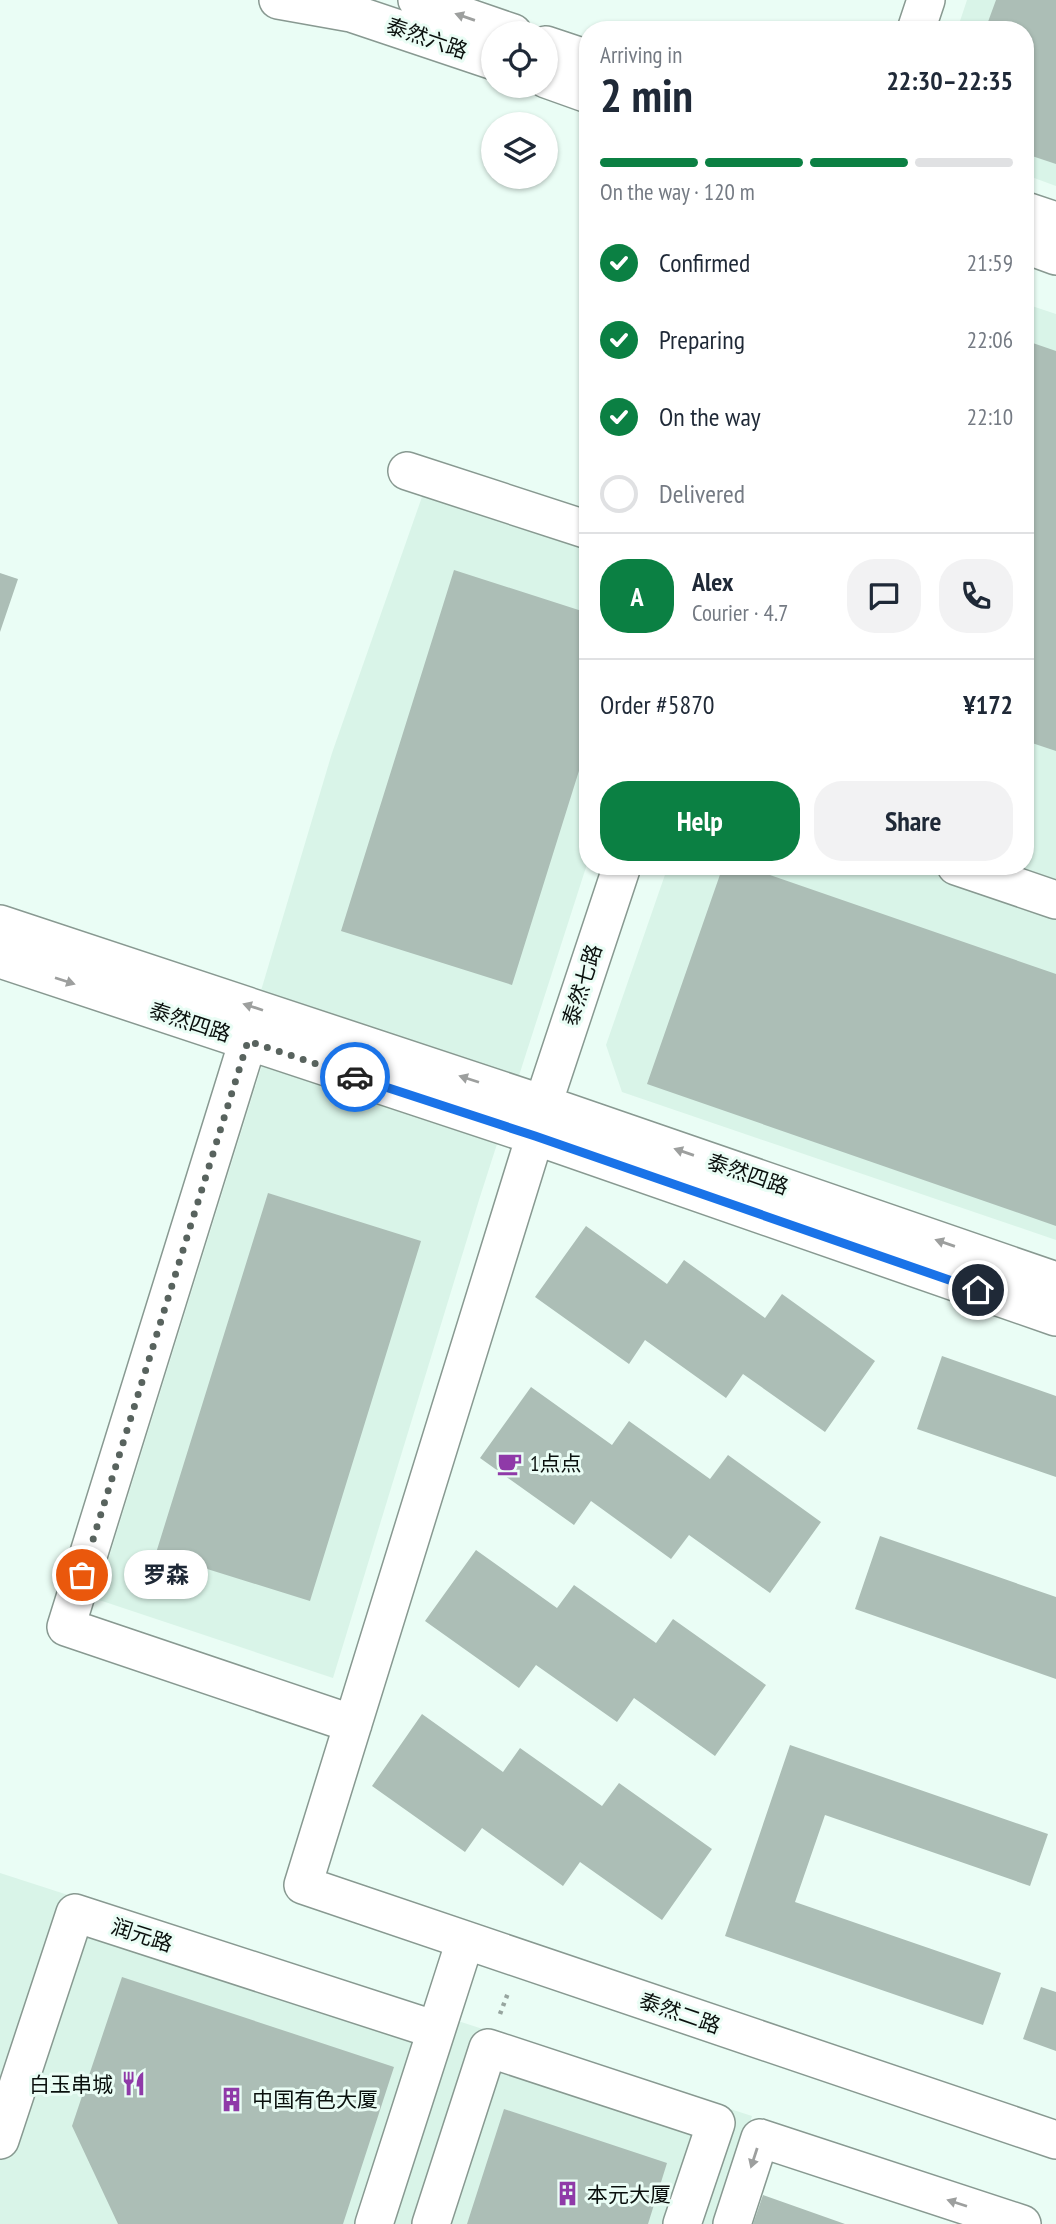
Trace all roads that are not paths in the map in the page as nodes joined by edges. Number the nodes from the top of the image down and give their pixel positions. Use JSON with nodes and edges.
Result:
{"nodes":[{"id":1,"x":278,"y":0,"type":"edge"},
{"id":2,"x":417,"y":0,"type":"edge"},
{"id":3,"x":926,"y":0,"type":"edge"},
{"id":4,"x":919,"y":21,"type":"edge"},
{"id":5,"x":481,"y":22,"type":"edge"},
{"id":6,"x":558,"y":49,"type":"edge"},
{"id":7,"x":579,"y":56,"type":"edge"},
{"id":8,"x":481,"y":57,"type":"edge"},
{"id":9,"x":558,"y":83,"type":"edge"},
{"id":10,"x":579,"y":91,"type":"edge"},
{"id":11,"x":1034,"y":214,"type":"edge"},
{"id":12,"x":1056,"y":221,"type":"edge"},
{"id":13,"x":1034,"y":248,"type":"edge"},
{"id":14,"x":1056,"y":256,"type":"edge"},
{"id":15,"x":407,"y":471,"type":"dead end"},
{"id":16,"x":579,"y":527,"type":"edge"},
{"id":17,"x":619,"y":875,"type":"edge"},
{"id":18,"x":982,"y":875,"type":"edge"},
{"id":19,"x":1056,"y":900,"type":"edge"},
{"id":20,"x":0,"y":924,"type":"edge"},
{"id":21,"x":0,"y":959,"type":"edge"},
{"id":22,"x":248,"y":1041,"type":"junction"},
{"id":23,"x":539,"y":1120,"type":"junction"},
{"id":24,"x":1056,"y":1281,"type":"edge"},
{"id":25,"x":1056,"y":1317,"type":"edge"},
{"id":26,"x":353,"y":1724,"type":"junction"},
{"id":27,"x":303,"y":1885,"type":"joint"},
{"id":28,"x":465,"y":1941,"type":"junction"},
{"id":29,"x":436,"y":2031,"type":"junction"},
{"id":30,"x":0,"y":2140,"type":"edge"},
{"id":31,"x":1056,"y":2140,"type":"edge"},
{"id":32,"x":374,"y":2224,"type":"edge"},
{"id":33,"x":431,"y":2224,"type":"edge"},
{"id":34,"x":682,"y":2224,"type":"edge"},
{"id":35,"x":732,"y":2224,"type":"edge"},
{"id":36,"x":1022,"y":2224,"type":"edge"}],
"edges":[{"from":1,"to":8,"type":"street","name":"泰然六路"},
{"from":5,"to":2,"type":"street","name":"泰然六路","one_way":true},
{"from":3,"to":4,"type":"street"},
{"from":6,"to":7,"type":"street"},
{"from":9,"to":10,"type":"street"},
{"from":11,"to":12,"type":"street"},
{"from":13,"to":14,"type":"street"},
{"from":15,"to":16,"type":"street"},
{"from":17,"to":23,"type":"street","name":"泰然七路"},
{"from":18,"to":19,"type":"street"},
{"from":23,"to":20,"type":"street","name":"泰然四路","one_way":true},
{"from":21,"to":22,"type":"street","name":"泰然四路","one_way":true},
{"from":22,"to":23,"type":"street","name":"泰然四路"},
{"from":22,"to":26,"type":"street"},
{"from":24,"to":23,"type":"street","name":"泰然四路","one_way":true},
{"from":23,"to":25,"type":"street","name":"泰然四路"},
{"from":23,"to":26,"type":"street","name":"泰然七路"},
{"from":26,"to":27,"type":"street","name":"泰然七路"},
{"from":27,"to":28,"type":"street","name":"泰然二路"},
{"from":28,"to":29,"type":"street"},
{"from":28,"to":31,"type":"street","name":"泰然二路"},
{"from":29,"to":30,"type":"street","name":"润元路"},
{"from":29,"to":32,"type":"street"},
{"from":33,"to":34,"type":"street"},
{"from":36,"to":35,"type":"street","one_way":true}]}
